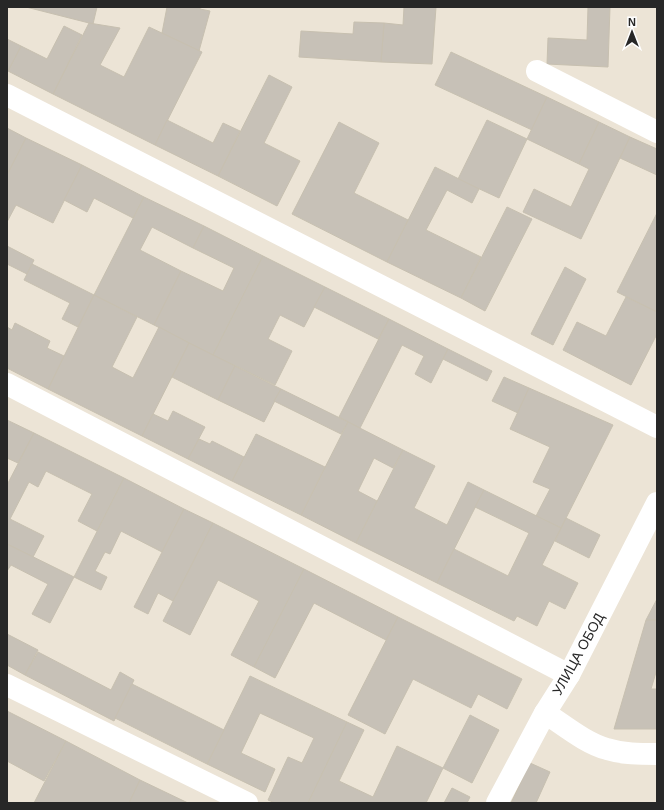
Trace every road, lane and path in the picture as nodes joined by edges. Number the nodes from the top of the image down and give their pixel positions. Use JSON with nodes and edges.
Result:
{"nodes":[{"id":1,"x":537,"y":71,"type":"dead end"},
{"id":2,"x":7,"y":95,"type":"edge"},
{"id":3,"x":657,"y":132,"type":"edge"},
{"id":4,"x":7,"y":384,"type":"edge"},
{"id":5,"x":657,"y":426,"type":"edge"},
{"id":6,"x":657,"y":503,"type":"edge"},
{"id":7,"x":569,"y":675,"type":"junction"},
{"id":8,"x":7,"y":685,"type":"edge"},
{"id":9,"x":545,"y":712,"type":"junction"},
{"id":10,"x":657,"y":754,"type":"edge"},
{"id":11,"x":247,"y":803,"type":"edge"},
{"id":12,"x":497,"y":803,"type":"edge"}],
"edges":[{"from":1,"to":3,"type":"street"},
{"from":2,"to":5,"type":"street"},
{"from":4,"to":7,"type":"street"},
{"from":6,"to":7,"type":"street","name":"УЛИЦА ОБОД"},
{"from":7,"to":9,"type":"street","name":"УЛИЦА ОБОД"},
{"from":8,"to":11,"type":"street"},
{"from":9,"to":10,"type":"street"},
{"from":9,"to":12,"type":"street","name":"УЛИЦА ОБОД"}]}
